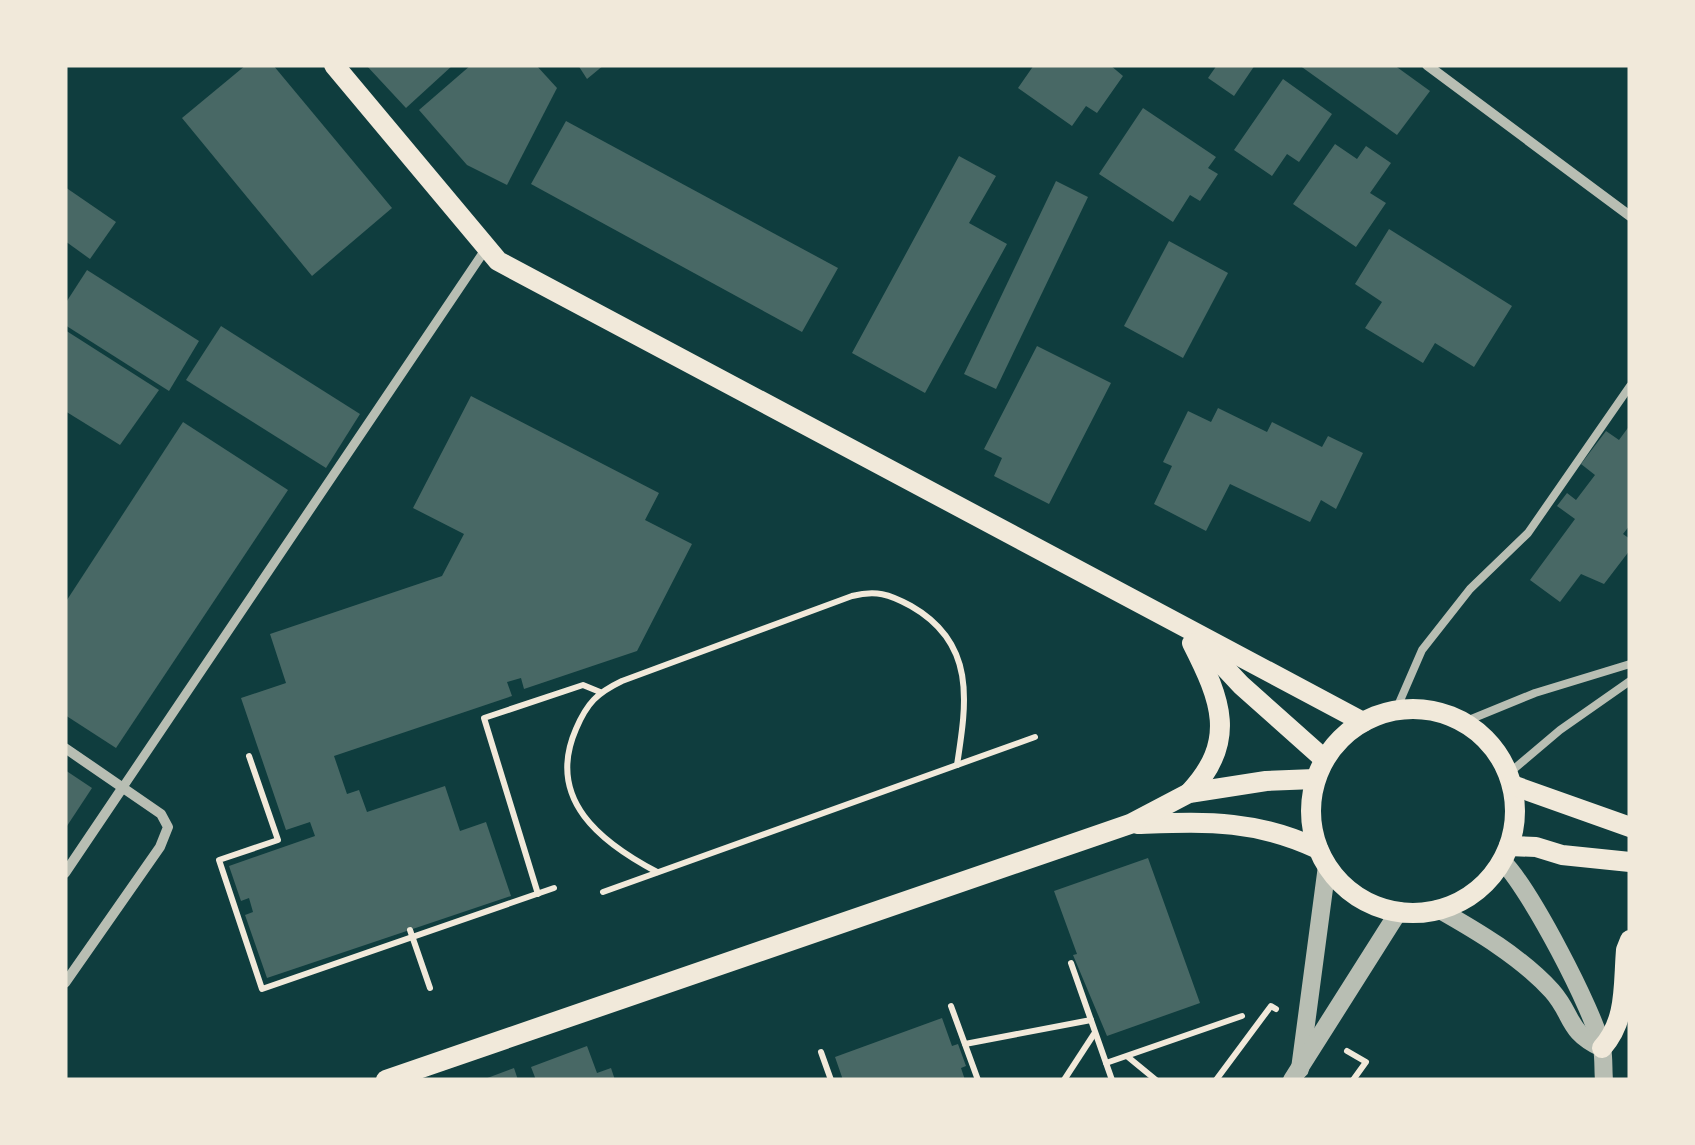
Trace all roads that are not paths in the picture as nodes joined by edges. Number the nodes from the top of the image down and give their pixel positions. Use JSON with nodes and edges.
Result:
{"nodes":[{"id":1,"x":334,"y":65,"type":"edge"},
{"id":2,"x":1427,"y":65,"type":"edge"},
{"id":3,"x":1630,"y":216,"type":"edge"},
{"id":4,"x":487,"y":248,"type":"junction"},
{"id":5,"x":1630,"y":386,"type":"edge"},
{"id":6,"x":1182,"y":623,"type":"junction"},
{"id":7,"x":1630,"y":664,"type":"edge"},
{"id":8,"x":1630,"y":681,"type":"edge"},
{"id":9,"x":1396,"y":710,"type":"junction"},
{"id":10,"x":1363,"y":722,"type":"junction"},
{"id":11,"x":1464,"y":722,"type":"junction"},
{"id":12,"x":65,"y":748,"type":"edge"},
{"id":13,"x":1324,"y":759,"type":"junction"},
{"id":14,"x":1510,"y":779,"type":"junction"},
{"id":15,"x":1316,"y":780,"type":"junction"},
{"id":16,"x":123,"y":787,"type":"junction"},
{"id":17,"x":1189,"y":794,"type":"junction"},
{"id":18,"x":1130,"y":824,"type":"junction"},
{"id":19,"x":1630,"y":827,"type":"edge"},
{"id":20,"x":1505,"y":854,"type":"junction"},
{"id":21,"x":1322,"y":857,"type":"junction"},
{"id":22,"x":1630,"y":862,"type":"edge"},
{"id":23,"x":65,"y":873,"type":"edge"},
{"id":24,"x":1438,"y":909,"type":"junction"},
{"id":25,"x":1399,"y":911,"type":"junction"},
{"id":26,"x":1630,"y":940,"type":"edge"},
{"id":27,"x":65,"y":982,"type":"edge"},
{"id":28,"x":1602,"y":1048,"type":"junction"},
{"id":29,"x":1296,"y":1074,"type":"edge"},
{"id":30,"x":386,"y":1080,"type":"edge"},
{"id":31,"x":1604,"y":1080,"type":"edge"}],
"edges":[{"from":1,"to":4,"type":"main road"},
{"from":2,"to":3,"type":"street"},
{"from":4,"to":6,"type":"main road"},
{"from":4,"to":16,"type":"street"},
{"from":5,"to":9,"type":"lane"},
{"from":6,"to":10,"type":"main road"},
{"from":6,"to":13,"type":"main road"},
{"from":6,"to":17,"type":"main road"},
{"from":7,"to":11,"type":"lane"},
{"from":8,"to":14,"type":"lane"},
{"from":9,"to":10,"type":"main road"},
{"from":9,"to":11,"type":"main road"},
{"from":10,"to":13,"type":"main road"},
{"from":11,"to":14,"type":"main road"},
{"from":12,"to":16,"type":"street"},
{"from":13,"to":15,"type":"main road"},
{"from":14,"to":19,"type":"main road"},
{"from":14,"to":20,"type":"main road"},
{"from":15,"to":17,"type":"main road"},
{"from":15,"to":21,"type":"main road"},
{"from":16,"to":23,"type":"street"},
{"from":16,"to":27,"type":"street"},
{"from":17,"to":18,"type":"main road"},
{"from":18,"to":21,"type":"main road"},
{"from":18,"to":30,"type":"main road"},
{"from":20,"to":22,"type":"main road"},
{"from":20,"to":24,"type":"main road"},
{"from":20,"to":28,"type":"street"},
{"from":21,"to":25,"type":"main road"},
{"from":21,"to":29,"type":"street"},
{"from":24,"to":25,"type":"main road"},
{"from":24,"to":28,"type":"street"},
{"from":25,"to":29,"type":"street"},
{"from":26,"to":28,"type":"main road"},
{"from":28,"to":31,"type":"street"}]}
